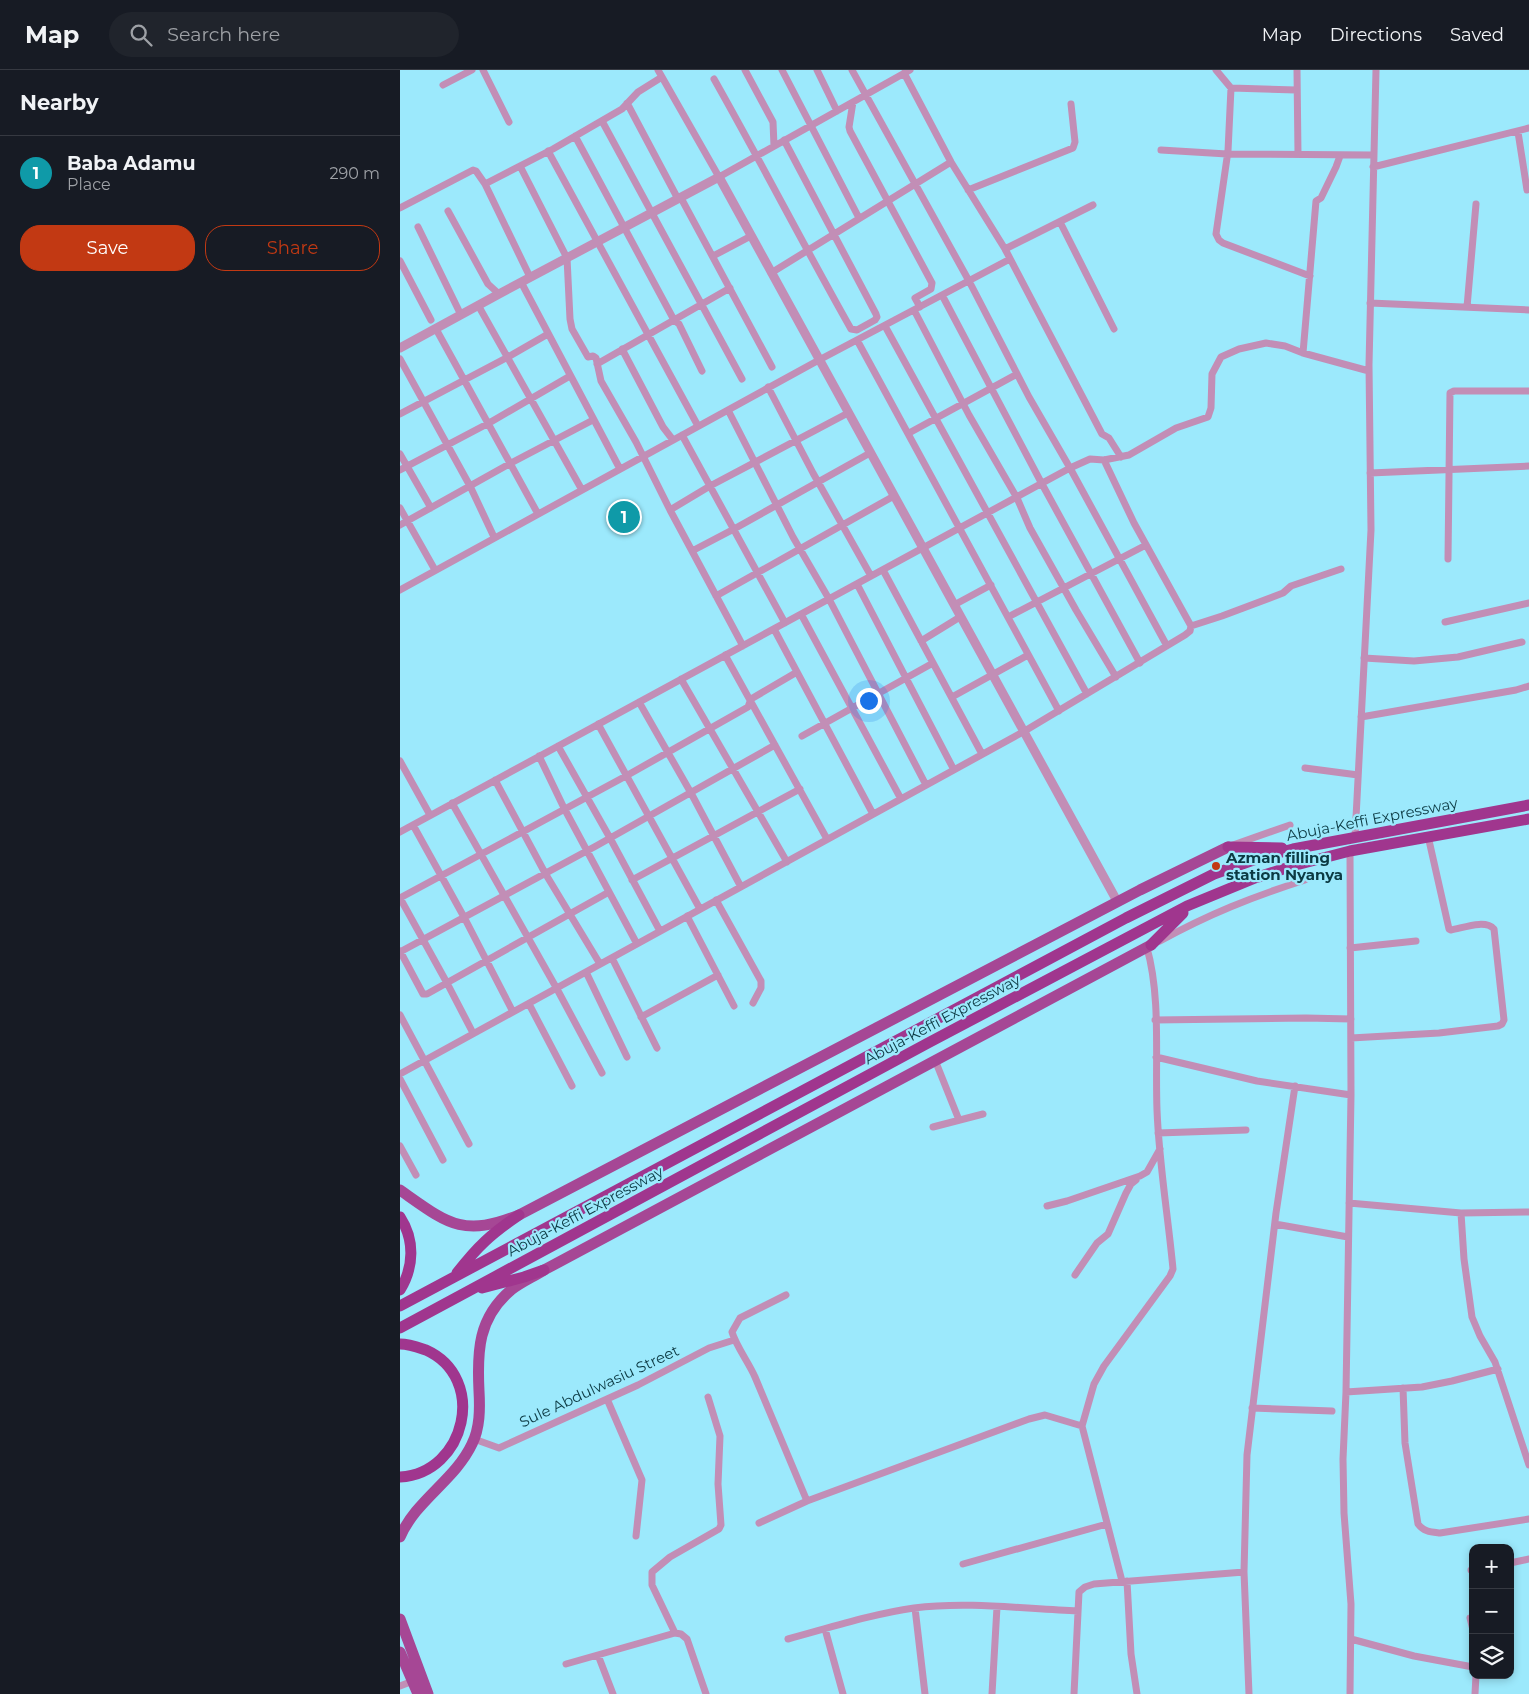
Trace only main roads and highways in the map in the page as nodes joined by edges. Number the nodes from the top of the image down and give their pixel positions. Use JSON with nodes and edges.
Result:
{"nodes":[{"id":1,"x":1529,"y":805,"type":"edge"},
{"id":2,"x":1529,"y":819,"type":"edge"},
{"id":3,"x":1228,"y":847,"type":"joint"},
{"id":4,"x":1294,"y":849,"type":"junction"},
{"id":5,"x":1196,"y":902,"type":"junction"},
{"id":6,"x":1149,"y":947,"type":"joint"},
{"id":7,"x":400,"y":1190,"type":"edge"},
{"id":8,"x":519,"y":1215,"type":"junction"},
{"id":9,"x":400,"y":1217,"type":"edge"},
{"id":10,"x":544,"y":1270,"type":"junction"},
{"id":11,"x":454,"y":1276,"type":"junction"},
{"id":12,"x":400,"y":1290,"type":"edge"},
{"id":13,"x":468,"y":1291,"type":"junction"},
{"id":14,"x":400,"y":1306,"type":"edge"},
{"id":15,"x":400,"y":1328,"type":"edge"},
{"id":16,"x":400,"y":1344,"type":"edge"},
{"id":17,"x":400,"y":1477,"type":"edge"},
{"id":18,"x":400,"y":1537,"type":"edge"},
{"id":19,"x":400,"y":1619,"type":"edge"},
{"id":20,"x":400,"y":1652,"type":"edge"},
{"id":21,"x":418,"y":1694,"type":"edge"},
{"id":22,"x":428,"y":1694,"type":"edge"}],
"edges":[{"from":1,"to":4,"type":"highway","name":"Abuja-Keffi Expressway"},
{"from":2,"to":5,"type":"highway","name":"Abuja-Keffi Expressway"},
{"from":3,"to":4,"type":"highway"},
{"from":3,"to":8,"type":"main road","name":"Abuja-Keffi Expressway"},
{"from":4,"to":11,"type":"highway","name":"Abuja-Keffi Expressway"},
{"from":5,"to":6,"type":"highway"},
{"from":5,"to":13,"type":"highway","name":"Abuja-Keffi Expressway"},
{"from":6,"to":10,"type":"main road"},
{"from":7,"to":8,"type":"main road","name":"Abuja-Keffi Expressway"},
{"from":8,"to":11,"type":"highway"},
{"from":9,"to":12,"type":"highway"},
{"from":10,"to":13,"type":"highway"},
{"from":10,"to":18,"type":"main road"},
{"from":11,"to":14,"type":"highway","name":"Abuja-Keffi Expressway"},
{"from":13,"to":15,"type":"highway","name":"Abuja-Keffi Expressway"},
{"from":16,"to":17,"type":"highway"},
{"from":19,"to":22,"type":"main road"},
{"from":20,"to":21,"type":"main road"}]}
